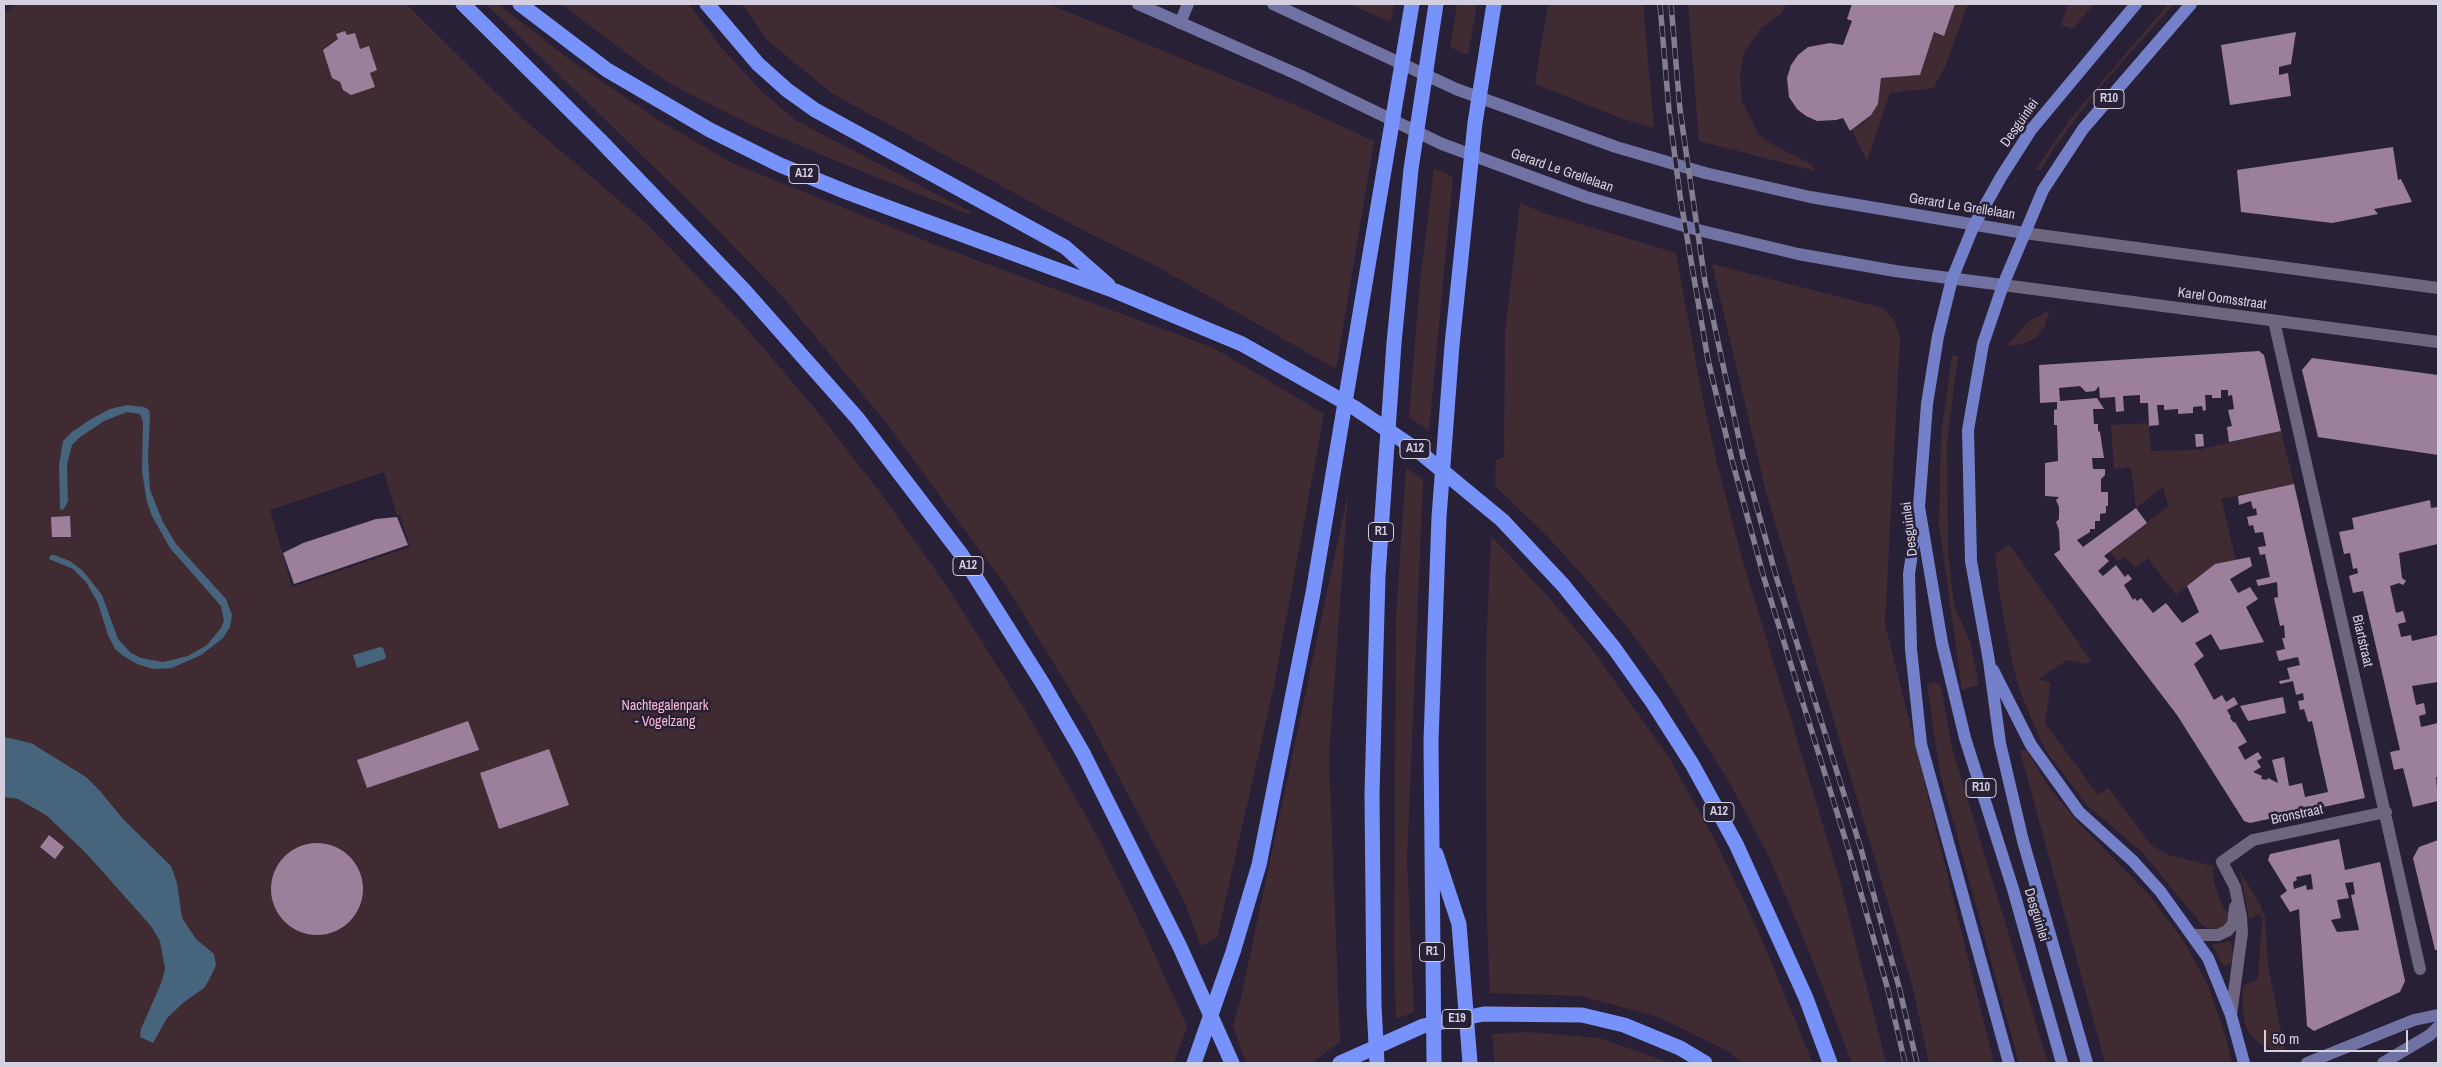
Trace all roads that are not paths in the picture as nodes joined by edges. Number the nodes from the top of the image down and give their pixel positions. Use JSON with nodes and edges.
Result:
{"nodes":[{"id":1,"x":463,"y":4,"type":"edge"},
{"id":2,"x":520,"y":4,"type":"edge"},
{"id":3,"x":707,"y":4,"type":"edge"},
{"id":4,"x":1138,"y":4,"type":"edge"},
{"id":5,"x":1188,"y":4,"type":"edge"},
{"id":6,"x":1273,"y":4,"type":"edge"},
{"id":7,"x":1412,"y":4,"type":"edge"},
{"id":8,"x":1436,"y":4,"type":"edge"},
{"id":9,"x":1494,"y":4,"type":"edge"},
{"id":10,"x":2136,"y":4,"type":"edge"},
{"id":11,"x":2191,"y":4,"type":"edge"},
{"id":12,"x":1180,"y":22,"type":"junction"},
{"id":13,"x":1974,"y":225,"type":"junction"},
{"id":14,"x":2024,"y":232,"type":"junction"},
{"id":15,"x":1952,"y":279,"type":"junction"},
{"id":16,"x":2003,"y":285,"type":"junction"},
{"id":17,"x":2438,"y":288,"type":"edge"},
{"id":18,"x":1115,"y":291,"type":"junction"},
{"id":19,"x":2274,"y":321,"type":"junction"},
{"id":20,"x":2438,"y":342,"type":"edge"},
{"id":21,"x":1919,"y":507,"type":"junction"},
{"id":22,"x":1989,"y":661,"type":"junction"},
{"id":23,"x":2386,"y":812,"type":"junction"},
{"id":24,"x":1431,"y":842,"type":"junction"},
{"id":25,"x":2235,"y":887,"type":"junction"},
{"id":26,"x":2193,"y":935,"type":"junction"},
{"id":27,"x":2420,"y":969,"type":"dead end"},
{"id":28,"x":2231,"y":1015,"type":"junction"},
{"id":29,"x":2438,"y":1015,"type":"edge"},
{"id":30,"x":2438,"y":1028,"type":"edge"},
{"id":31,"x":1194,"y":1063,"type":"edge"},
{"id":32,"x":1232,"y":1063,"type":"edge"},
{"id":33,"x":1340,"y":1063,"type":"edge"},
{"id":34,"x":1376,"y":1063,"type":"edge"},
{"id":35,"x":1434,"y":1063,"type":"edge"},
{"id":36,"x":1470,"y":1063,"type":"edge"},
{"id":37,"x":1705,"y":1063,"type":"edge"},
{"id":38,"x":1830,"y":1063,"type":"edge"},
{"id":39,"x":2009,"y":1063,"type":"edge"},
{"id":40,"x":2062,"y":1063,"type":"edge"},
{"id":41,"x":2087,"y":1063,"type":"edge"},
{"id":42,"x":2244,"y":1063,"type":"edge"},
{"id":43,"x":2307,"y":1063,"type":"edge"},
{"id":44,"x":2383,"y":1063,"type":"edge"}],
"edges":[{"from":1,"to":32,"type":"highway","number":"A12"},
{"from":2,"to":18,"type":"highway","number":"A12"},
{"from":3,"to":18,"type":"highway"},
{"from":4,"to":12,"type":"street","name":"Gerard Le Grellelaan"},
{"from":5,"to":12,"type":"street"},
{"from":6,"to":13,"type":"street","name":"Gerard Le Grellelaan"},
{"from":7,"to":31,"type":"highway"},
{"from":8,"to":34,"type":"highway","number":"R1"},
{"from":9,"to":24,"type":"highway","number":"R1"},
{"from":10,"to":13,"type":"main road","name":"Desguinlei","number":"R10"},
{"from":11,"to":14,"type":"main road","name":"Desguinlei","number":"R10"},
{"from":12,"to":15,"type":"street","name":"Gerard Le Grellelaan"},
{"from":13,"to":14,"type":"street","name":"Gerard Le Grellelaan"},
{"from":13,"to":15,"type":"main road","name":"Desguinlei","number":"R10"},
{"from":14,"to":16,"type":"main road","name":"Desguinlei","number":"R10"},
{"from":14,"to":17,"type":"street"},
{"from":15,"to":16,"type":"street","name":"Gerard Le Grellelaan"},
{"from":15,"to":21,"type":"main road","name":"Desguinlei","number":"R10"},
{"from":16,"to":19,"type":"street","name":"Karel Oomsstraat"},
{"from":16,"to":22,"type":"main road","name":"Desguinlei","number":"R10"},
{"from":18,"to":38,"type":"highway","number":"A12"},
{"from":19,"to":20,"type":"street","name":"Karel Oomsstraat"},
{"from":19,"to":23,"type":"street","name":"Biartstraat"},
{"from":21,"to":39,"type":"main road"},
{"from":21,"to":40,"type":"main road","name":"Desguinlei","number":"R10"},
{"from":22,"to":26,"type":"main road"},
{"from":22,"to":41,"type":"main road","name":"Desguinlei","number":"R10"},
{"from":23,"to":25,"type":"street","name":"Bronstraat"},
{"from":23,"to":27,"type":"street","name":"Biartstraat"},
{"from":24,"to":35,"type":"highway","number":"R1"},
{"from":24,"to":36,"type":"highway"},
{"from":25,"to":26,"type":"street"},
{"from":25,"to":28,"type":"street"},
{"from":26,"to":28,"type":"main road"},
{"from":28,"to":42,"type":"main road"},
{"from":29,"to":43,"type":"street"},
{"from":30,"to":44,"type":"street"},
{"from":33,"to":37,"type":"highway","number":"E19"}]}
